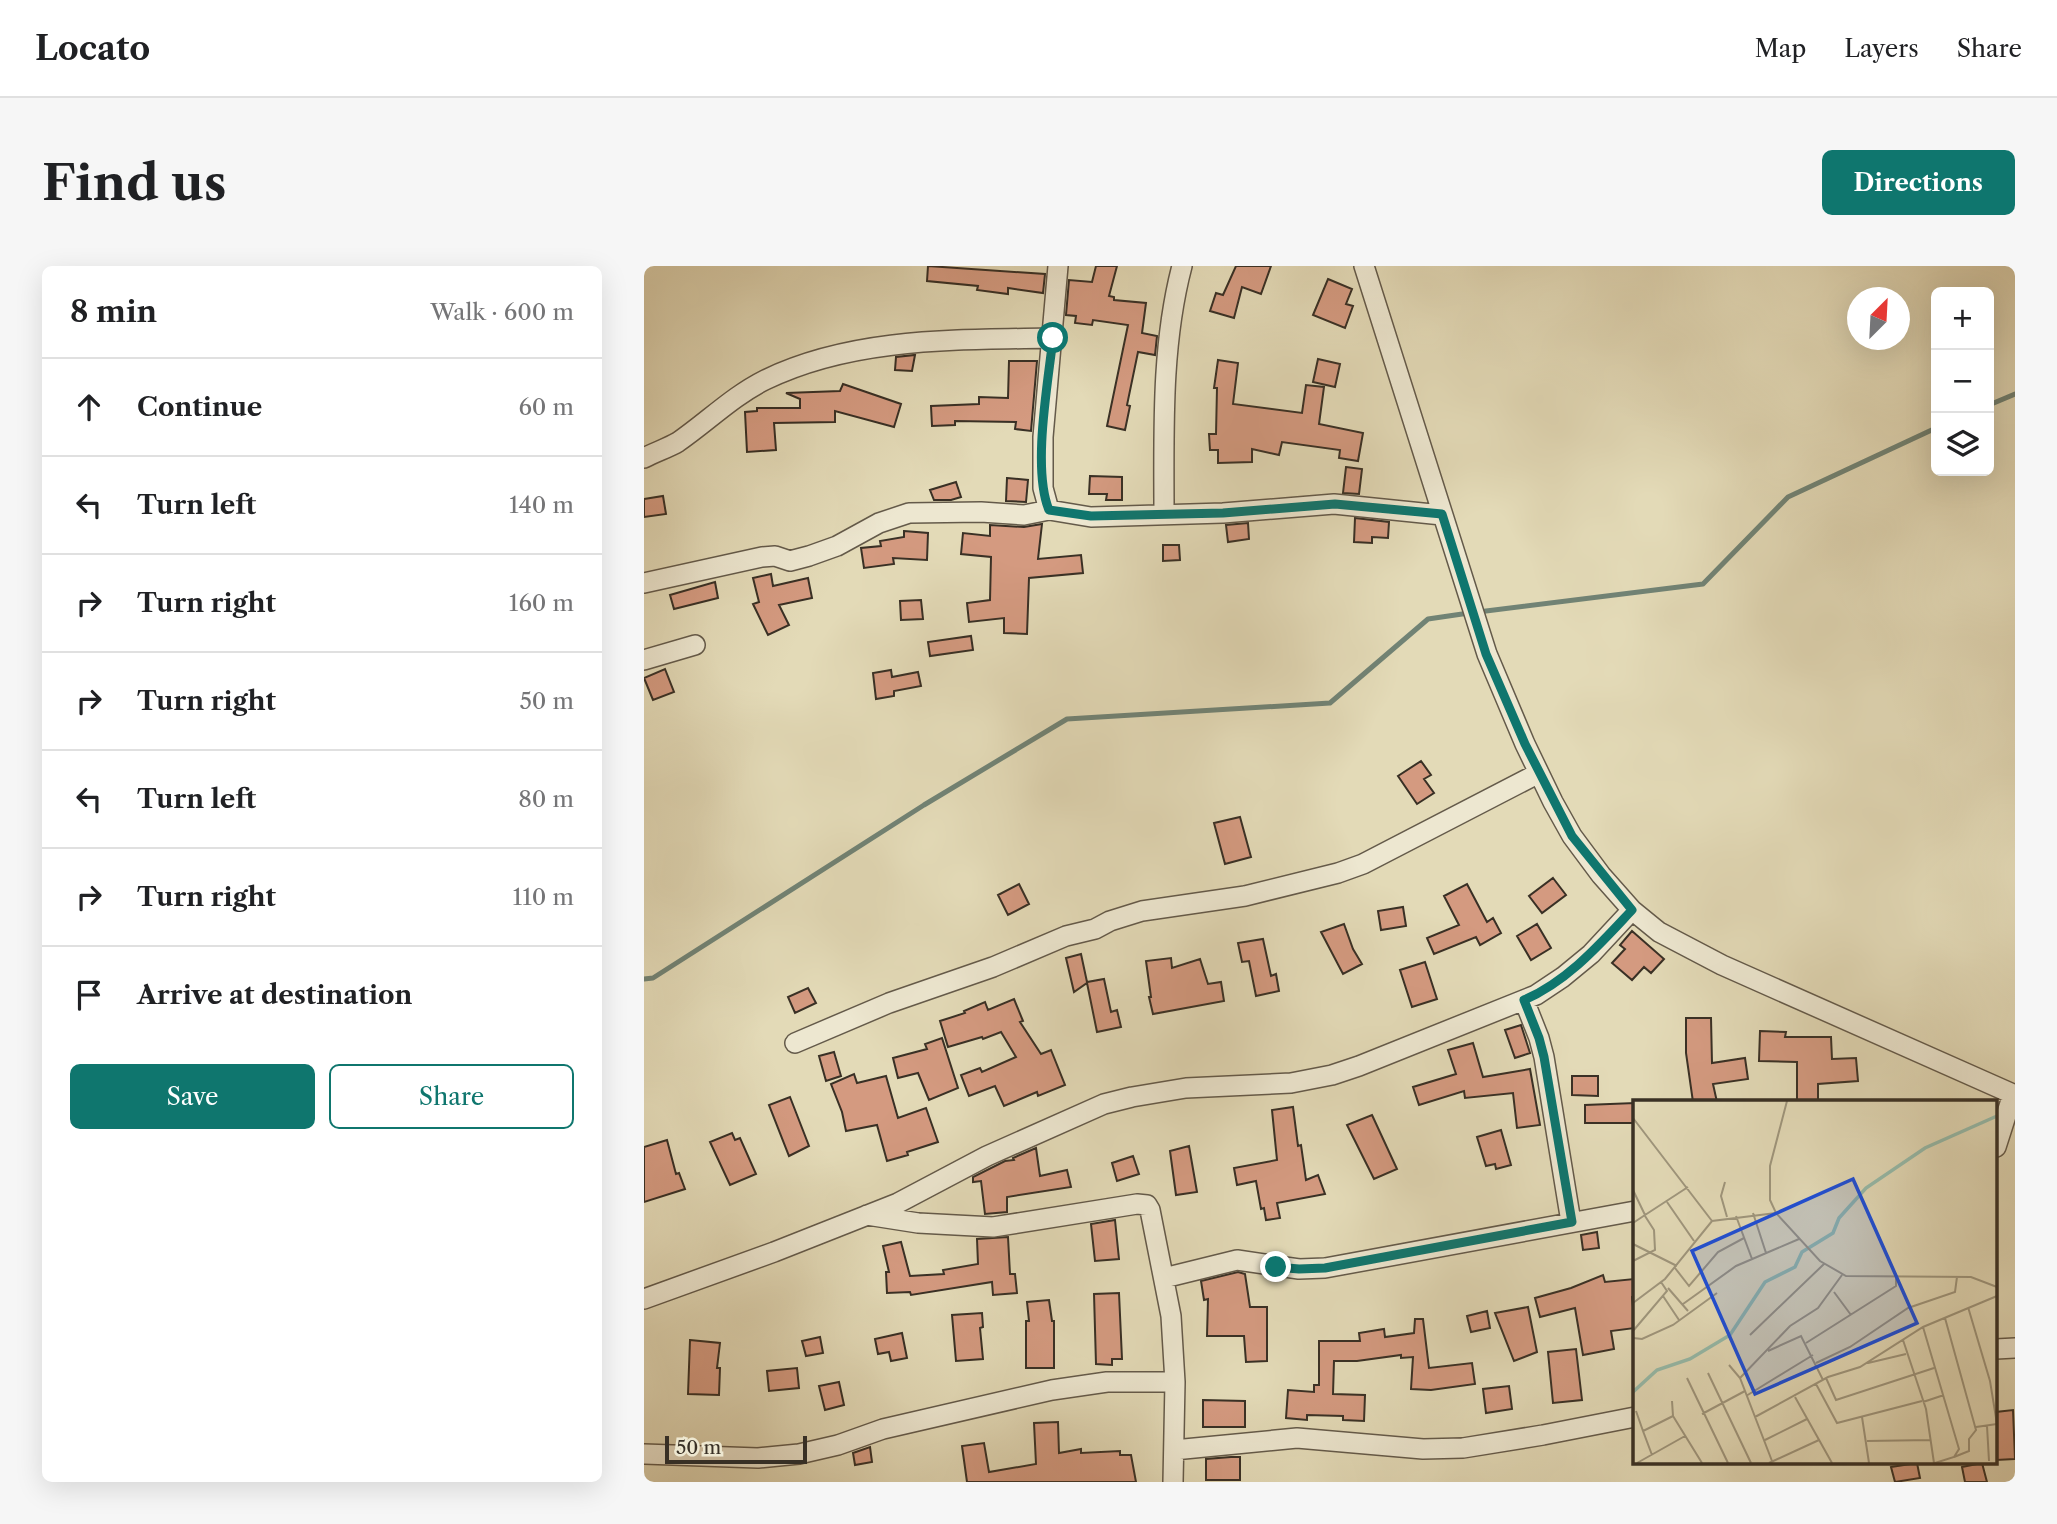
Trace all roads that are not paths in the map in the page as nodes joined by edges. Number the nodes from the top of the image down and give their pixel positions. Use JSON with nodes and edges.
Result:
{"nodes":[{"id":1,"x":1058,"y":266,"type":"edge"},
{"id":2,"x":1182,"y":266,"type":"edge"},
{"id":3,"x":1364,"y":266,"type":"edge"},
{"id":4,"x":1053,"y":338,"type":"junction"},
{"id":5,"x":644,"y":458,"type":"edge"},
{"id":6,"x":1049,"y":510,"type":"junction"},
{"id":7,"x":1164,"y":513,"type":"junction"},
{"id":8,"x":1442,"y":514,"type":"junction"},
{"id":9,"x":644,"y":583,"type":"edge"},
{"id":10,"x":695,"y":645,"type":"dead end"},
{"id":11,"x":644,"y":660,"type":"edge"},
{"id":12,"x":1539,"y":773,"type":"junction"},
{"id":13,"x":1632,"y":910,"type":"junction"},
{"id":14,"x":1524,"y":1000,"type":"junction"},
{"id":15,"x":795,"y":1043,"type":"dead end"},
{"id":16,"x":2014,"y":1094,"type":"edge"},
{"id":17,"x":1997,"y":1144,"type":"edge"},
{"id":18,"x":1633,"y":1211,"type":"edge"},
{"id":19,"x":867,"y":1215,"type":"junction"},
{"id":20,"x":1572,"y":1222,"type":"junction"},
{"id":21,"x":1164,"y":1278,"type":"junction"},
{"id":22,"x":644,"y":1299,"type":"edge"},
{"id":23,"x":2015,"y":1348,"type":"edge"},
{"id":24,"x":1997,"y":1349,"type":"edge"},
{"id":25,"x":1175,"y":1382,"type":"junction"},
{"id":26,"x":1633,"y":1418,"type":"edge"},
{"id":27,"x":1174,"y":1450,"type":"junction"},
{"id":28,"x":644,"y":1454,"type":"edge"},
{"id":29,"x":1173,"y":1482,"type":"edge"}],
"edges":[{"from":1,"to":4,"type":"street"},
{"from":2,"to":7,"type":"street"},
{"from":3,"to":8,"type":"street"},
{"from":4,"to":5,"type":"street"},
{"from":4,"to":6,"type":"street"},
{"from":6,"to":7,"type":"street"},
{"from":6,"to":9,"type":"street"},
{"from":7,"to":8,"type":"street"},
{"from":8,"to":12,"type":"street"},
{"from":10,"to":11,"type":"street"},
{"from":12,"to":13,"type":"street"},
{"from":12,"to":15,"type":"street"},
{"from":13,"to":14,"type":"street"},
{"from":13,"to":16,"type":"street"},
{"from":14,"to":19,"type":"street"},
{"from":14,"to":20,"type":"street"},
{"from":16,"to":17,"type":"street"},
{"from":18,"to":20,"type":"street"},
{"from":19,"to":21,"type":"street"},
{"from":19,"to":22,"type":"street"},
{"from":20,"to":21,"type":"street"},
{"from":21,"to":25,"type":"street"},
{"from":23,"to":24,"type":"street"},
{"from":25,"to":27,"type":"street"},
{"from":25,"to":28,"type":"street"},
{"from":26,"to":27,"type":"street"},
{"from":27,"to":29,"type":"street"}]}
